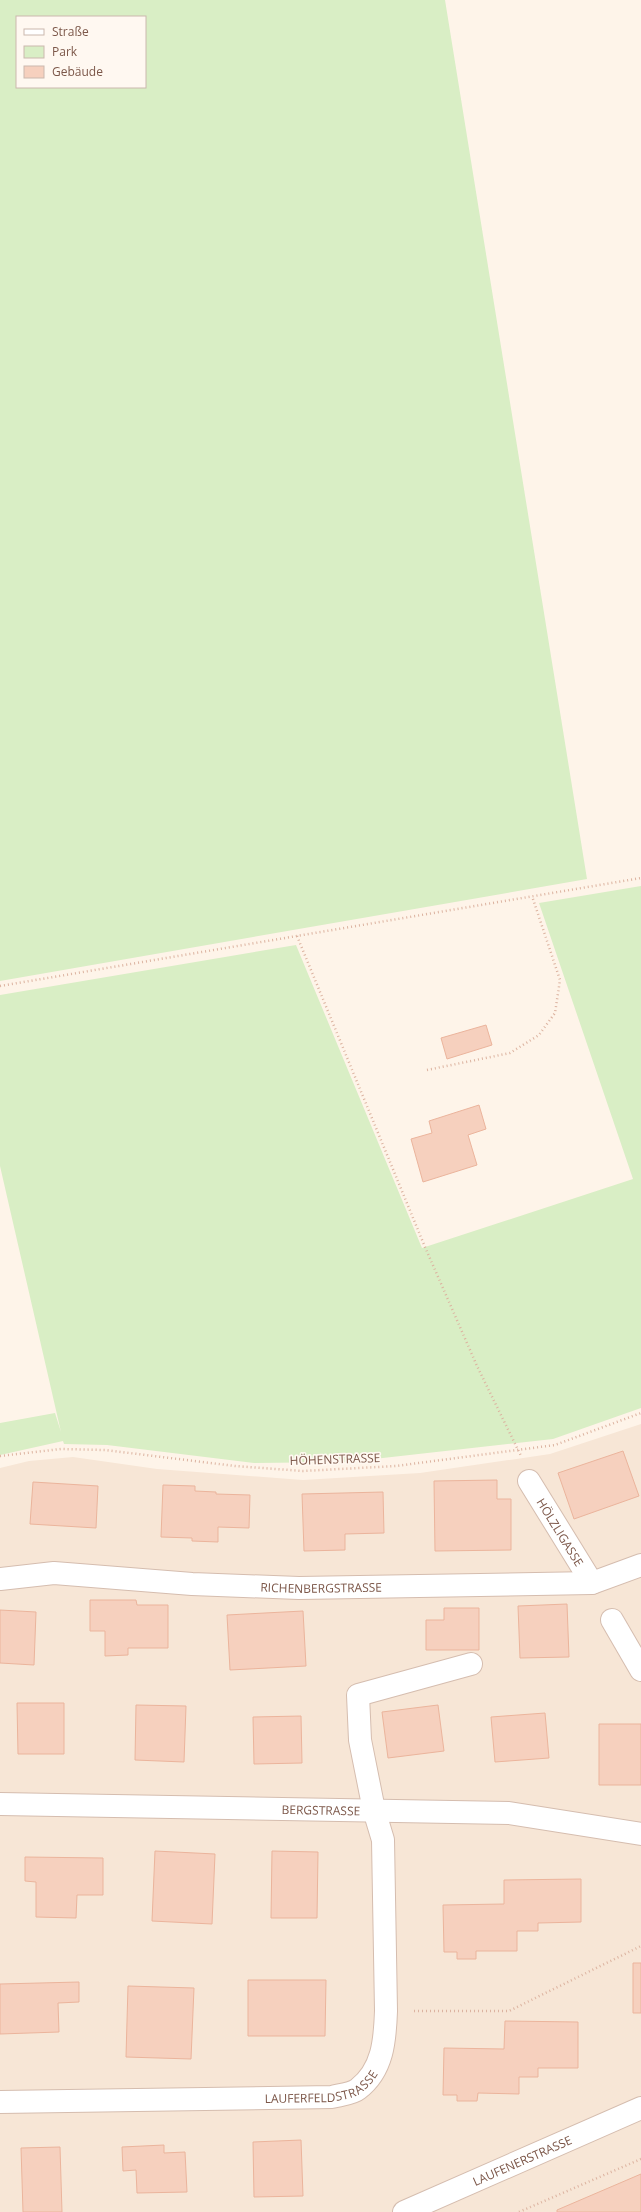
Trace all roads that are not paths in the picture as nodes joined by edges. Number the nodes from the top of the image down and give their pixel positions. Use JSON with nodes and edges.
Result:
{"nodes":[{"id":1,"x":529,"y":1481,"type":"dead end"},
{"id":2,"x":641,"y":1565,"type":"edge"},
{"id":3,"x":0,"y":1579,"type":"edge"},
{"id":4,"x":592,"y":1583,"type":"junction"},
{"id":5,"x":612,"y":1620,"type":"dead end"},
{"id":6,"x":471,"y":1664,"type":"dead end"},
{"id":7,"x":641,"y":1670,"type":"edge"},
{"id":8,"x":0,"y":1804,"type":"edge"},
{"id":9,"x":374,"y":1810,"type":"junction"},
{"id":10,"x":641,"y":1834,"type":"edge"},
{"id":11,"x":0,"y":2102,"type":"edge"},
{"id":12,"x":641,"y":2108,"type":"edge"},
{"id":13,"x":404,"y":2212,"type":"edge"}],
"edges":[{"from":1,"to":4,"type":"street","name":"HÖLZLIGASSE"},
{"from":2,"to":4,"type":"street","name":"RICHENBERGSTRASSE"},
{"from":3,"to":4,"type":"street","name":"RICHENBERGSTRASSE"},
{"from":5,"to":7,"type":"street"},
{"from":6,"to":9,"type":"street","name":"LAUFERFELDSTRASSE"},
{"from":8,"to":9,"type":"street","name":"BERGSTRASSE"},
{"from":9,"to":10,"type":"street","name":"BERGSTRASSE"},
{"from":9,"to":11,"type":"street","name":"LAUFERFELDSTRASSE"},
{"from":12,"to":13,"type":"street","name":"LAUFENERSTRASSE"}]}
